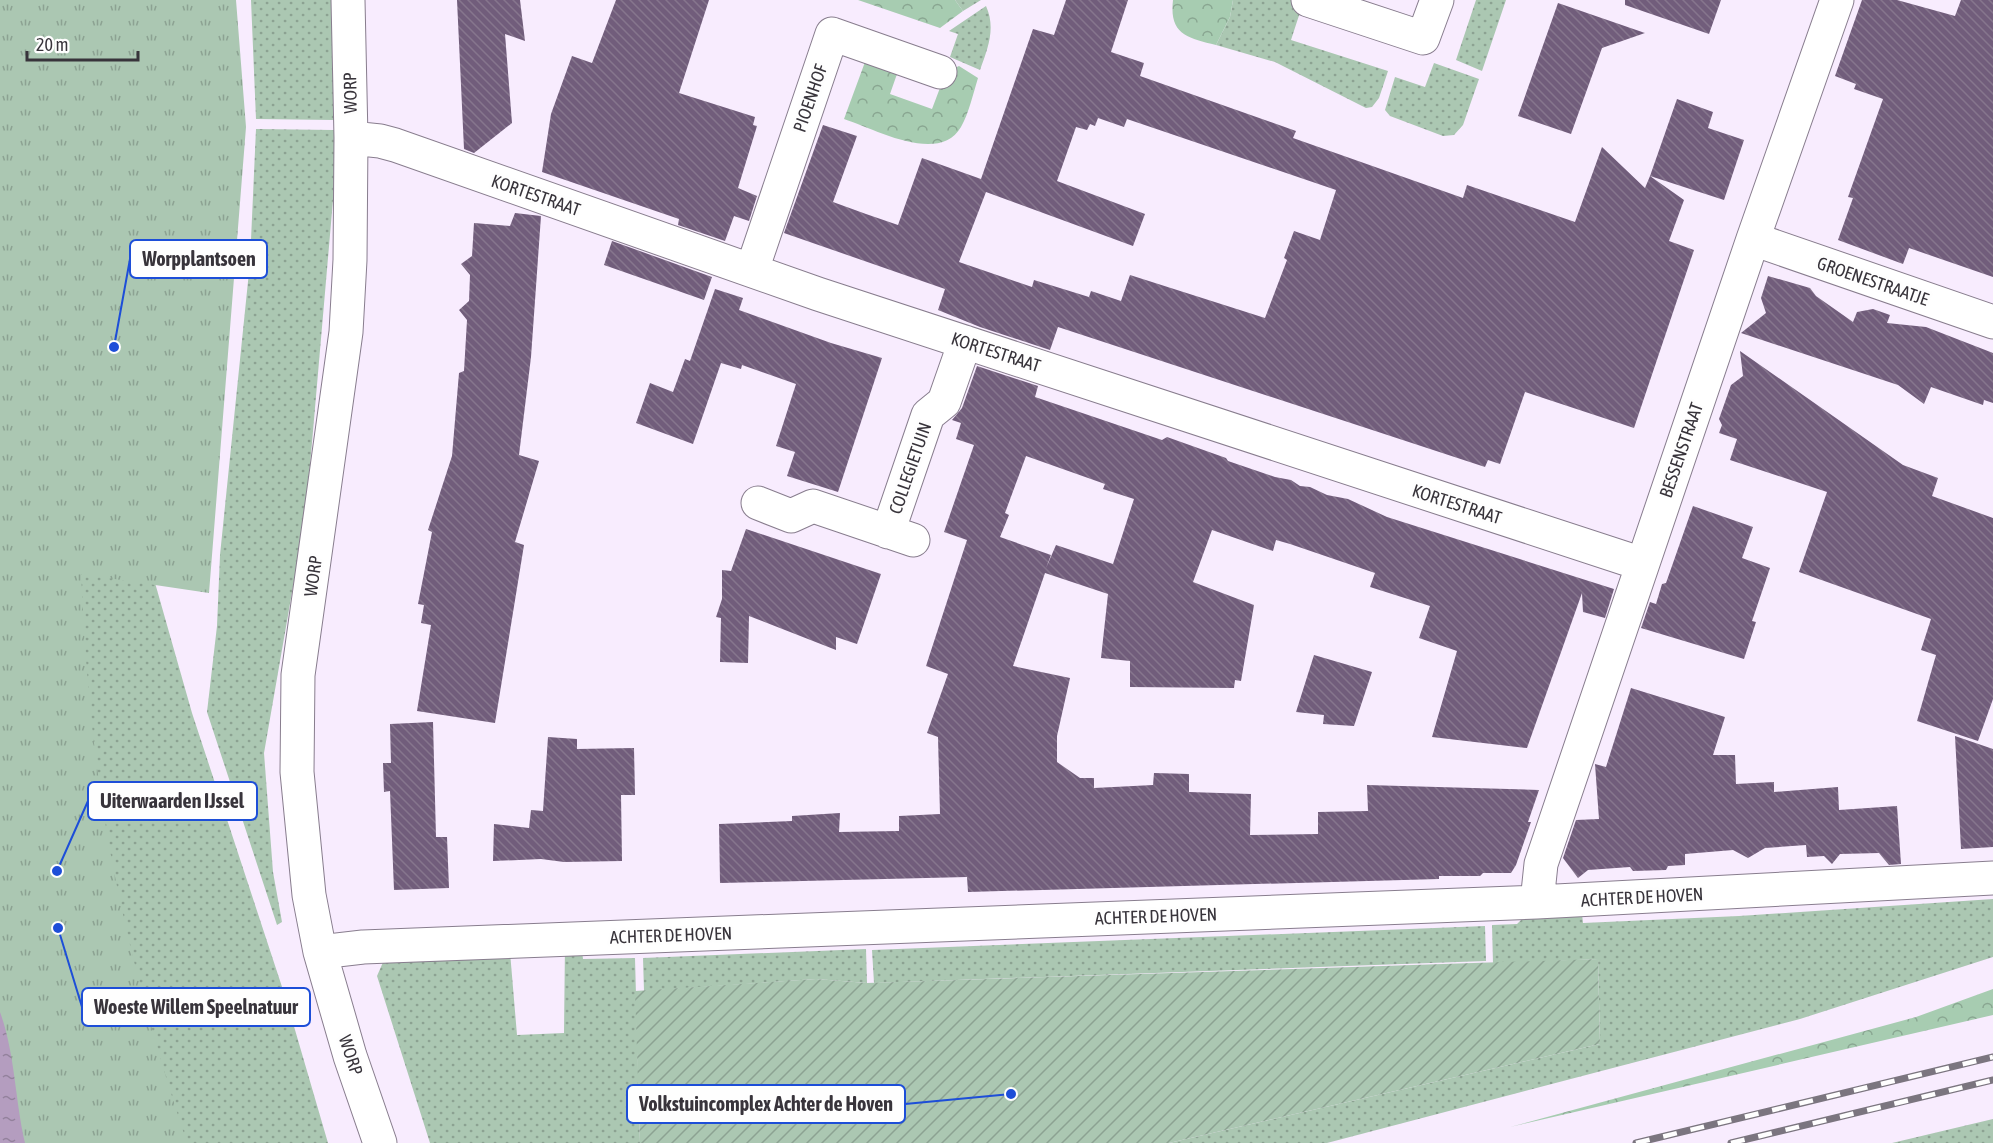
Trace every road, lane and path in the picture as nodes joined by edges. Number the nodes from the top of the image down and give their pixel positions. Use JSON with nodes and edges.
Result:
{"nodes":[{"id":1,"x":348,"y":0,"type":"edge"},
{"id":2,"x":1308,"y":0,"type":"edge"},
{"id":3,"x":1437,"y":0,"type":"edge"},
{"id":4,"x":1837,"y":0,"type":"edge"},
{"id":5,"x":940,"y":72,"type":"dead end"},
{"id":6,"x":351,"y":138,"type":"junction"},
{"id":7,"x":1753,"y":239,"type":"junction"},
{"id":8,"x":752,"y":270,"type":"junction"},
{"id":9,"x":1993,"y":322,"type":"edge"},
{"id":10,"x":965,"y":342,"type":"junction"},
{"id":11,"x":758,"y":503,"type":"dead end"},
{"id":12,"x":1642,"y":564,"type":"junction"},
{"id":13,"x":1993,"y":878,"type":"edge"},
{"id":14,"x":1537,"y":902,"type":"junction"},
{"id":15,"x":320,"y":952,"type":"junction"},
{"id":16,"x":380,"y":1143,"type":"edge"}],
"edges":[{"from":1,"to":6,"type":"street","name":"WORP"},
{"from":2,"to":3,"type":"street"},
{"from":4,"to":7,"type":"street","name":"BESSENSTRAAT"},
{"from":5,"to":8,"type":"street","name":"PIOENHOF"},
{"from":6,"to":8,"type":"street","name":"KORTESTRAAT"},
{"from":6,"to":15,"type":"street","name":"WORP"},
{"from":7,"to":9,"type":"street","name":"GROENESTRAATJE"},
{"from":7,"to":12,"type":"street","name":"BESSENSTRAAT"},
{"from":8,"to":10,"type":"street","name":"KORTESTRAAT"},
{"from":10,"to":11,"type":"street","name":"COLLEGIETUIN"},
{"from":10,"to":12,"type":"street","name":"KORTESTRAAT"},
{"from":12,"to":14,"type":"street","name":"BESSENSTRAAT"},
{"from":13,"to":14,"type":"street","name":"ACHTER DE HOVEN"},
{"from":14,"to":15,"type":"street","name":"ACHTER DE HOVEN"},
{"from":15,"to":16,"type":"street","name":"WORP"}]}
